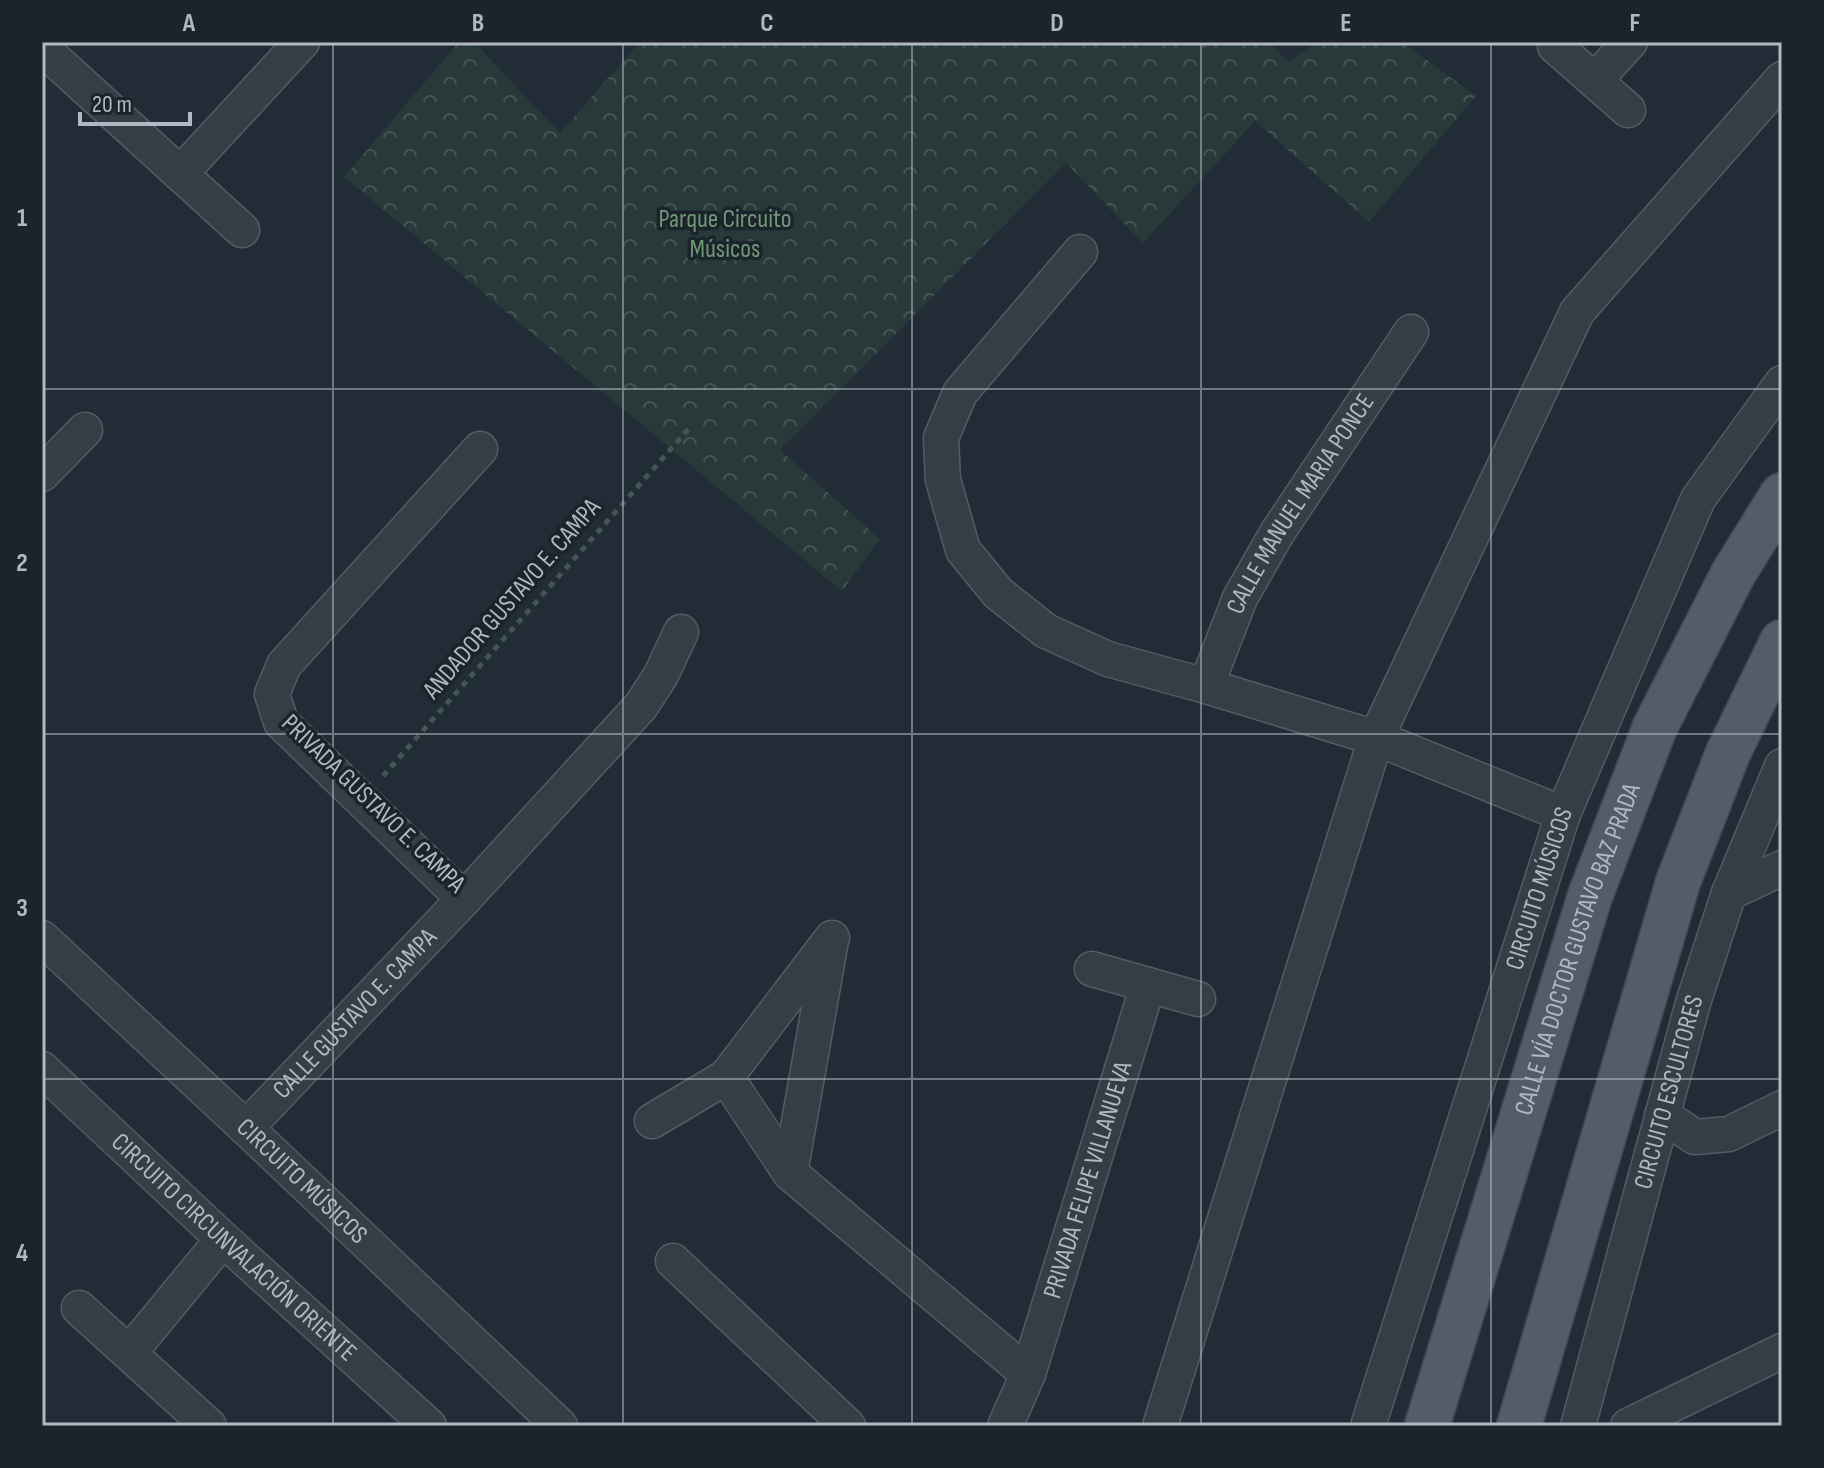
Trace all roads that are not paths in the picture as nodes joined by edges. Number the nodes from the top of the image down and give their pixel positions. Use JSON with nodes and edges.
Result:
{"nodes":[{"id":1,"x":302,"y":42,"type":"edge"},
{"id":2,"x":1630,"y":42,"type":"edge"},
{"id":3,"x":1555,"y":46,"type":"dead end"},
{"id":4,"x":42,"y":48,"type":"edge"},
{"id":5,"x":1782,"y":79,"type":"edge"},
{"id":6,"x":1595,"y":80,"type":"junction"},
{"id":7,"x":1628,"y":110,"type":"dead end"},
{"id":8,"x":180,"y":174,"type":"junction"},
{"id":9,"x":242,"y":230,"type":"dead end"},
{"id":10,"x":1080,"y":252,"type":"dead end"},
{"id":11,"x":1411,"y":332,"type":"dead end"},
{"id":12,"x":1782,"y":383,"type":"edge"},
{"id":13,"x":85,"y":430,"type":"dead end"},
{"id":14,"x":480,"y":449,"type":"dead end"},
{"id":15,"x":42,"y":474,"type":"edge"},
{"id":16,"x":1782,"y":495,"type":"edge"},
{"id":17,"x":681,"y":632,"type":"dead end"},
{"id":18,"x":1782,"y":642,"type":"edge"},
{"id":19,"x":1206,"y":686,"type":"junction"},
{"id":20,"x":1376,"y":738,"type":"junction"},
{"id":21,"x":1782,"y":766,"type":"edge"},
{"id":22,"x":1563,"y":814,"type":"junction"},
{"id":23,"x":1782,"y":868,"type":"edge"},
{"id":24,"x":1729,"y":893,"type":"junction"},
{"id":25,"x":464,"y":899,"type":"junction"},
{"id":26,"x":42,"y":938,"type":"edge"},
{"id":27,"x":1092,"y":969,"type":"dead end"},
{"id":28,"x":1148,"y":985,"type":"junction"},
{"id":29,"x":1198,"y":999,"type":"dead end"},
{"id":30,"x":42,"y":1069,"type":"edge"},
{"id":31,"x":726,"y":1077,"type":"junction"},
{"id":32,"x":1782,"y":1108,"type":"edge"},
{"id":33,"x":1662,"y":1115,"type":"junction"},
{"id":34,"x":652,"y":1121,"type":"dead end"},
{"id":35,"x":246,"y":1128,"type":"junction"},
{"id":36,"x":790,"y":1173,"type":"junction"},
{"id":37,"x":223,"y":1239,"type":"junction"},
{"id":38,"x":673,"y":1261,"type":"dead end"},
{"id":39,"x":79,"y":1308,"type":"dead end"},
{"id":40,"x":1782,"y":1351,"type":"edge"},
{"id":41,"x":130,"y":1352,"type":"junction"},
{"id":42,"x":1028,"y":1374,"type":"junction"},
{"id":43,"x":209,"y":1426,"type":"edge"},
{"id":44,"x":429,"y":1426,"type":"edge"},
{"id":45,"x":560,"y":1426,"type":"edge"},
{"id":46,"x":848,"y":1426,"type":"edge"},
{"id":47,"x":1005,"y":1426,"type":"edge"},
{"id":48,"x":1160,"y":1426,"type":"edge"},
{"id":49,"x":1368,"y":1426,"type":"edge"},
{"id":50,"x":1427,"y":1426,"type":"edge"},
{"id":51,"x":1519,"y":1426,"type":"edge"},
{"id":52,"x":1578,"y":1426,"type":"edge"},
{"id":53,"x":1628,"y":1426,"type":"edge"}],
"edges":[{"from":1,"to":8,"type":"street"},
{"from":2,"to":6,"type":"street"},
{"from":3,"to":6,"type":"street"},
{"from":4,"to":8,"type":"street"},
{"from":5,"to":20,"type":"street"},
{"from":6,"to":7,"type":"street"},
{"from":8,"to":9,"type":"street"},
{"from":10,"to":19,"type":"street"},
{"from":11,"to":19,"type":"street","name":"CALLE MANUEL MARIA PONCE"},
{"from":12,"to":22,"type":"street","name":"CIRCUITO MÚSICOS"},
{"from":13,"to":15,"type":"street"},
{"from":14,"to":25,"type":"street","name":"PRIVADA GUSTAVO E. CAMPA"},
{"from":16,"to":50,"type":"main road","name":"CALLE VÍA DOCTOR GUSTAVO BAZ PRADA"},
{"from":17,"to":25,"type":"street","name":"PRIVADA GUSTAVO E. CAMPA"},
{"from":18,"to":51,"type":"main road"},
{"from":19,"to":20,"type":"street"},
{"from":20,"to":22,"type":"street"},
{"from":20,"to":48,"type":"street"},
{"from":21,"to":24,"type":"street","name":"CIRCUITO ESCULTORES"},
{"from":22,"to":49,"type":"street","name":"CIRCUITO MÚSICOS"},
{"from":23,"to":24,"type":"street"},
{"from":24,"to":33,"type":"street","name":"CIRCUITO ESCULTORES"},
{"from":25,"to":35,"type":"street","name":"CALLE GUSTAVO E. CAMPA"},
{"from":26,"to":35,"type":"street","name":"CIRCUITO MÚSICOS"},
{"from":27,"to":28,"type":"street"},
{"from":28,"to":29,"type":"street"},
{"from":28,"to":42,"type":"street","name":"PRIVADA FELIPE VILLANUEVA"},
{"from":30,"to":37,"type":"street","name":"CIRCUITO CIRCUNVALACIÓN ORIENTE"},
{"from":31,"to":34,"type":"street"},
{"from":31,"to":36,"type":"street"},
{"from":31,"to":36,"type":"street"},
{"from":32,"to":33,"type":"street"},
{"from":33,"to":52,"type":"street","name":"CIRCUITO ESCULTORES"},
{"from":35,"to":45,"type":"street","name":"CIRCUITO MÚSICOS"},
{"from":36,"to":42,"type":"street"},
{"from":37,"to":41,"type":"street"},
{"from":37,"to":44,"type":"street","name":"CIRCUITO CIRCUNVALACIÓN ORIENTE"},
{"from":38,"to":46,"type":"street"},
{"from":39,"to":41,"type":"street"},
{"from":40,"to":53,"type":"street"},
{"from":41,"to":43,"type":"street"},
{"from":42,"to":47,"type":"street","name":"PRIVADA FELIPE VILLANUEVA"}]}
